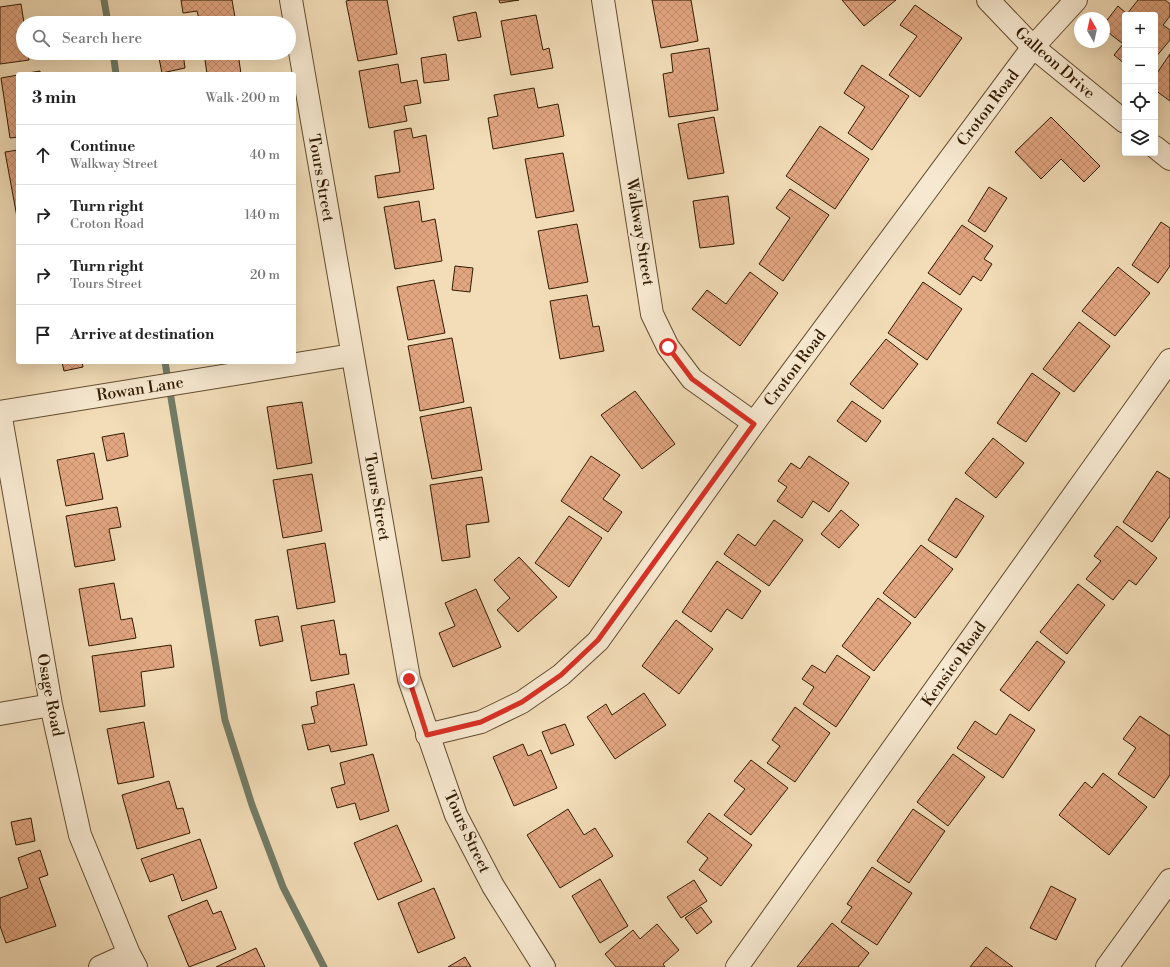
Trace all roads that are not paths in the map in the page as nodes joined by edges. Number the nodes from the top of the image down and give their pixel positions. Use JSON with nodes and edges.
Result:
{"nodes":[{"id":1,"x":291,"y":0,"type":"edge"},
{"id":2,"x":603,"y":0,"type":"edge"},
{"id":3,"x":988,"y":0,"type":"edge"},
{"id":4,"x":1076,"y":0,"type":"edge"},
{"id":5,"x":294,"y":16,"type":"edge"},
{"id":6,"x":296,"y":29,"type":"edge"},
{"id":7,"x":1033,"y":47,"type":"junction"},
{"id":8,"x":1123,"y":120,"type":"edge"},
{"id":9,"x":1158,"y":149,"type":"edge"},
{"id":10,"x":1170,"y":159,"type":"edge"},
{"id":11,"x":352,"y":355,"type":"junction"},
{"id":12,"x":1170,"y":360,"type":"edge"},
{"id":13,"x":0,"y":412,"type":"edge"},
{"id":14,"x":754,"y":424,"type":"junction"},
{"id":15,"x":51,"y":705,"type":"junction"},
{"id":16,"x":0,"y":714,"type":"edge"},
{"id":17,"x":427,"y":735,"type":"junction"},
{"id":18,"x":1170,"y":880,"type":"edge"},
{"id":19,"x":132,"y":960,"type":"edge"},
{"id":20,"x":100,"y":967,"type":"edge"},
{"id":21,"x":544,"y":967,"type":"edge"},
{"id":22,"x":738,"y":967,"type":"edge"},
{"id":23,"x":1107,"y":967,"type":"edge"}],
"edges":[{"from":1,"to":5,"type":"street","name":"Tours Street"},
{"from":2,"to":14,"type":"street","name":"Walkway Street"},
{"from":3,"to":7,"type":"street","name":"Galleon Drive"},
{"from":4,"to":7,"type":"street","name":"Croton Road"},
{"from":6,"to":11,"type":"street","name":"Tours Street"},
{"from":7,"to":8,"type":"street","name":"Galleon Drive"},
{"from":7,"to":14,"type":"street","name":"Croton Road"},
{"from":9,"to":10,"type":"street"},
{"from":11,"to":13,"type":"street","name":"Rowan Lane"},
{"from":11,"to":17,"type":"street","name":"Tours Street"},
{"from":12,"to":22,"type":"street","name":"Kensico Road"},
{"from":13,"to":15,"type":"street","name":"Osage Road"},
{"from":14,"to":17,"type":"street","name":"Croton Road"},
{"from":15,"to":16,"type":"street"},
{"from":15,"to":19,"type":"street","name":"Osage Road"},
{"from":17,"to":21,"type":"street","name":"Tours Street"},
{"from":18,"to":23,"type":"street"},
{"from":19,"to":20,"type":"street"}]}
